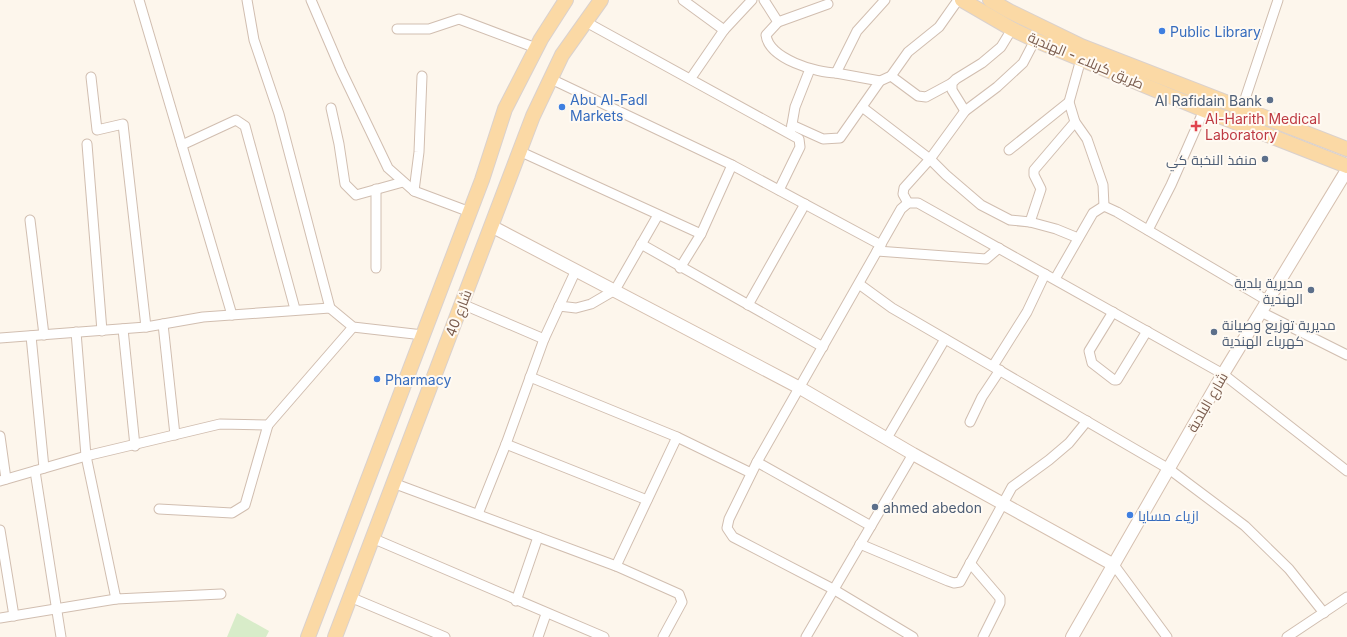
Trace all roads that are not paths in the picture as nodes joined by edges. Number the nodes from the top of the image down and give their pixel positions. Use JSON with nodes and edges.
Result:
{"nodes":[{"id":1,"x":139,"y":0,"type":"edge"},
{"id":2,"x":247,"y":0,"type":"edge"},
{"id":3,"x":311,"y":0,"type":"edge"},
{"id":4,"x":566,"y":0,"type":"edge"},
{"id":5,"x":602,"y":0,"type":"edge"},
{"id":6,"x":683,"y":0,"type":"edge"},
{"id":7,"x":752,"y":0,"type":"edge"},
{"id":8,"x":764,"y":0,"type":"edge"},
{"id":9,"x":885,"y":0,"type":"edge"},
{"id":10,"x":958,"y":0,"type":"edge"},
{"id":11,"x":962,"y":0,"type":"edge"},
{"id":12,"x":990,"y":0,"type":"edge"},
{"id":13,"x":1278,"y":0,"type":"edge"},
{"id":14,"x":828,"y":4,"type":"dead end"},
{"id":15,"x":586,"y":22,"type":"junction"},
{"id":16,"x":778,"y":22,"type":"junction"},
{"id":17,"x":397,"y":29,"type":"dead end"},
{"id":18,"x":1012,"y":29,"type":"junction"},
{"id":19,"x":724,"y":30,"type":"junction"},
{"id":20,"x":1035,"y":40,"type":"junction"},
{"id":21,"x":536,"y":48,"type":"junction"},
{"id":22,"x":1081,"y":59,"type":"junction"},
{"id":23,"x":810,"y":69,"type":"junction"},
{"id":24,"x":836,"y":73,"type":"junction"},
{"id":25,"x":422,"y":76,"type":"dead end"},
{"id":26,"x":891,"y":76,"type":"junction"},
{"id":27,"x":91,"y":77,"type":"dead end"},
{"id":28,"x":691,"y":78,"type":"junction"},
{"id":29,"x":550,"y":79,"type":"junction"},
{"id":30,"x":880,"y":81,"type":"junction"},
{"id":31,"x":952,"y":83,"type":"junction"},
{"id":32,"x":1069,"y":102,"type":"junction"},
{"id":33,"x":862,"y":107,"type":"junction"},
{"id":34,"x":331,"y":108,"type":"dead end"},
{"id":35,"x":1242,"y":108,"type":"junction"},
{"id":36,"x":1204,"y":110,"type":"junction"},
{"id":37,"x":965,"y":111,"type":"junction"},
{"id":38,"x":1074,"y":122,"type":"junction"},
{"id":39,"x":791,"y":129,"type":"junction"},
{"id":40,"x":87,"y":144,"type":"dead end"},
{"id":41,"x":182,"y":145,"type":"junction"},
{"id":42,"x":1347,"y":148,"type":"edge"},
{"id":43,"x":1009,"y":150,"type":"dead end"},
{"id":44,"x":519,"y":151,"type":"junction"},
{"id":45,"x":930,"y":159,"type":"junction"},
{"id":46,"x":732,"y":165,"type":"junction"},
{"id":47,"x":1347,"y":166,"type":"edge"},
{"id":48,"x":1347,"y":170,"type":"edge"},
{"id":49,"x":403,"y":182,"type":"junction"},
{"id":50,"x":376,"y":189,"type":"junction"},
{"id":51,"x":779,"y":190,"type":"junction"},
{"id":52,"x":414,"y":191,"type":"junction"},
{"id":53,"x":908,"y":203,"type":"junction"},
{"id":54,"x":805,"y":204,"type":"junction"},
{"id":55,"x":1104,"y":206,"type":"junction"},
{"id":56,"x":470,"y":212,"type":"junction"},
{"id":57,"x":658,"y":216,"type":"junction"},
{"id":58,"x":30,"y":220,"type":"dead end"},
{"id":59,"x":1030,"y":222,"type":"junction"},
{"id":60,"x":491,"y":226,"type":"junction"},
{"id":61,"x":1148,"y":230,"type":"junction"},
{"id":62,"x":701,"y":234,"type":"junction"},
{"id":63,"x":1078,"y":238,"type":"junction"},
{"id":64,"x":641,"y":244,"type":"junction"},
{"id":65,"x":879,"y":248,"type":"junction"},
{"id":66,"x":999,"y":248,"type":"junction"},
{"id":67,"x":376,"y":268,"type":"dead end"},
{"id":68,"x":680,"y":268,"type":"junction"},
{"id":69,"x":576,"y":270,"type":"junction"},
{"id":70,"x":1045,"y":274,"type":"junction"},
{"id":71,"x":1055,"y":279,"type":"junction"},
{"id":72,"x":859,"y":284,"type":"junction"},
{"id":73,"x":615,"y":290,"type":"junction"},
{"id":74,"x":1268,"y":301,"type":"junction"},
{"id":75,"x":462,"y":304,"type":"junction"},
{"id":76,"x":748,"y":305,"type":"junction"},
{"id":77,"x":559,"y":306,"type":"junction"},
{"id":78,"x":330,"y":308,"type":"junction"},
{"id":79,"x":295,"y":309,"type":"junction"},
{"id":80,"x":1113,"y":312,"type":"junction"},
{"id":81,"x":1262,"y":312,"type":"junction"},
{"id":82,"x":232,"y":315,"type":"junction"},
{"id":83,"x":163,"y":324,"type":"junction"},
{"id":84,"x":146,"y":327,"type":"junction"},
{"id":85,"x":353,"y":327,"type":"junction"},
{"id":86,"x":123,"y":329,"type":"junction"},
{"id":87,"x":102,"y":330,"type":"junction"},
{"id":88,"x":1147,"y":331,"type":"junction"},
{"id":89,"x":76,"y":332,"type":"junction"},
{"id":90,"x":44,"y":335,"type":"junction"},
{"id":91,"x":423,"y":335,"type":"junction"},
{"id":92,"x":30,"y":336,"type":"junction"},
{"id":93,"x":0,"y":338,"type":"edge"},
{"id":94,"x":945,"y":338,"type":"junction"},
{"id":95,"x":544,"y":339,"type":"junction"},
{"id":96,"x":823,"y":347,"type":"junction"},
{"id":97,"x":1347,"y":355,"type":"edge"},
{"id":98,"x":996,"y":368,"type":"junction"},
{"id":99,"x":1223,"y":374,"type":"junction"},
{"id":100,"x":530,"y":377,"type":"junction"},
{"id":101,"x":800,"y":388,"type":"junction"},
{"id":102,"x":1087,"y":421,"type":"junction"},
{"id":103,"x":970,"y":422,"type":"dead end"},
{"id":104,"x":268,"y":424,"type":"junction"},
{"id":105,"x":175,"y":435,"type":"junction"},
{"id":106,"x":0,"y":436,"type":"edge"},
{"id":107,"x":677,"y":437,"type":"junction"},
{"id":108,"x":887,"y":438,"type":"junction"},
{"id":109,"x":506,"y":444,"type":"junction"},
{"id":110,"x":135,"y":446,"type":"junction"},
{"id":111,"x":913,"y":454,"type":"junction"},
{"id":112,"x":86,"y":456,"type":"junction"},
{"id":113,"x":757,"y":462,"type":"junction"},
{"id":114,"x":44,"y":468,"type":"junction"},
{"id":115,"x":1169,"y":469,"type":"junction"},
{"id":116,"x":35,"y":471,"type":"junction"},
{"id":117,"x":1347,"y":471,"type":"edge"},
{"id":118,"x":751,"y":473,"type":"junction"},
{"id":119,"x":3,"y":480,"type":"edge"},
{"id":120,"x":393,"y":483,"type":"junction"},
{"id":121,"x":647,"y":500,"type":"junction"},
{"id":122,"x":1002,"y":503,"type":"junction"},
{"id":123,"x":158,"y":509,"type":"dead end"},
{"id":124,"x":478,"y":514,"type":"junction"},
{"id":125,"x":871,"y":526,"type":"junction"},
{"id":126,"x":0,"y":530,"type":"edge"},
{"id":127,"x":538,"y":536,"type":"junction"},
{"id":128,"x":372,"y":538,"type":"junction"},
{"id":129,"x":860,"y":544,"type":"junction"},
{"id":130,"x":970,"y":562,"type":"junction"},
{"id":131,"x":1114,"y":565,"type":"junction"},
{"id":132,"x":616,"y":566,"type":"junction"},
{"id":133,"x":833,"y":589,"type":"junction"},
{"id":134,"x":221,"y":594,"type":"dead end"},
{"id":135,"x":350,"y":597,"type":"junction"},
{"id":136,"x":1347,"y":597,"type":"edge"},
{"id":137,"x":116,"y":599,"type":"junction"},
{"id":138,"x":516,"y":601,"type":"junction"},
{"id":139,"x":57,"y":609,"type":"junction"},
{"id":140,"x":546,"y":614,"type":"junction"},
{"id":141,"x":1324,"y":614,"type":"junction"},
{"id":142,"x":14,"y":616,"type":"junction"},
{"id":143,"x":0,"y":618,"type":"edge"},
{"id":144,"x":61,"y":637,"type":"edge"},
{"id":145,"x":308,"y":637,"type":"edge"},
{"id":146,"x":335,"y":637,"type":"edge"},
{"id":147,"x":443,"y":637,"type":"edge"},
{"id":148,"x":538,"y":637,"type":"edge"},
{"id":149,"x":604,"y":637,"type":"edge"},
{"id":150,"x":663,"y":637,"type":"edge"},
{"id":151,"x":806,"y":637,"type":"edge"},
{"id":152,"x":913,"y":637,"type":"edge"},
{"id":153,"x":983,"y":637,"type":"edge"},
{"id":154,"x":1072,"y":637,"type":"edge"},
{"id":155,"x":1166,"y":637,"type":"edge"},
{"id":156,"x":1288,"y":637,"type":"edge"}],
"edges":[{"from":1,"to":41,"type":"street"},
{"from":2,"to":78,"type":"street"},
{"from":3,"to":49,"type":"street"},
{"from":4,"to":21,"type":"main road","name":"شارع 40"},
{"from":5,"to":15,"type":"main road","name":"شارع 40"},
{"from":6,"to":19,"type":"street"},
{"from":7,"to":19,"type":"street"},
{"from":8,"to":16,"type":"street"},
{"from":9,"to":24,"type":"street"},
{"from":10,"to":26,"type":"street"},
{"from":11,"to":18,"type":"main road","name":"طريق كربلاء - الهندية"},
{"from":12,"to":35,"type":"main road"},
{"from":13,"to":35,"type":"street"},
{"from":14,"to":16,"type":"street"},
{"from":15,"to":28,"type":"street"},
{"from":15,"to":29,"type":"main road","name":"شارع 40"},
{"from":16,"to":23,"type":"street"},
{"from":17,"to":21,"type":"street"},
{"from":18,"to":20,"type":"main road","name":"طريق كربلاء - الهندية"},
{"from":18,"to":31,"type":"street"},
{"from":19,"to":28,"type":"street"},
{"from":20,"to":22,"type":"main road","name":"طريق كربلاء - الهندية"},
{"from":20,"to":37,"type":"street"},
{"from":21,"to":56,"type":"main road","name":"شارع 40"},
{"from":22,"to":32,"type":"street"},
{"from":22,"to":36,"type":"main road","name":"طريق كربلاء - الهندية"},
{"from":23,"to":24,"type":"street"},
{"from":23,"to":39,"type":"street"},
{"from":24,"to":30,"type":"street"},
{"from":25,"to":52,"type":"street"},
{"from":26,"to":30,"type":"street"},
{"from":26,"to":31,"type":"street"},
{"from":27,"to":84,"type":"street"},
{"from":28,"to":39,"type":"street"},
{"from":29,"to":44,"type":"main road","name":"شارع 40"},
{"from":29,"to":46,"type":"street"},
{"from":30,"to":33,"type":"street"},
{"from":31,"to":37,"type":"street"},
{"from":32,"to":38,"type":"street"},
{"from":32,"to":43,"type":"street"},
{"from":33,"to":39,"type":"street"},
{"from":33,"to":45,"type":"street"},
{"from":34,"to":50,"type":"street"},
{"from":35,"to":42,"type":"main road"},
{"from":36,"to":47,"type":"main road","name":"طريق كربلاء - الهندية"},
{"from":36,"to":61,"type":"street"},
{"from":37,"to":45,"type":"street"},
{"from":38,"to":55,"type":"street"},
{"from":38,"to":59,"type":"street"},
{"from":39,"to":51,"type":"street"},
{"from":40,"to":87,"type":"street"},
{"from":41,"to":79,"type":"street"},
{"from":41,"to":82,"type":"street"},
{"from":44,"to":57,"type":"street"},
{"from":44,"to":60,"type":"main road","name":"شارع 40"},
{"from":45,"to":53,"type":"street"},
{"from":45,"to":59,"type":"street"},
{"from":46,"to":51,"type":"street"},
{"from":46,"to":62,"type":"street"},
{"from":48,"to":74,"type":"street","name":"شارع البلدية"},
{"from":49,"to":50,"type":"street"},
{"from":49,"to":52,"type":"street"},
{"from":50,"to":67,"type":"street"},
{"from":51,"to":54,"type":"street"},
{"from":52,"to":56,"type":"street"},
{"from":53,"to":65,"type":"street"},
{"from":53,"to":66,"type":"street"},
{"from":54,"to":65,"type":"street"},
{"from":54,"to":76,"type":"street"},
{"from":55,"to":61,"type":"street"},
{"from":55,"to":63,"type":"street"},
{"from":56,"to":91,"type":"main road","name":"شارع 40"},
{"from":57,"to":62,"type":"street"},
{"from":57,"to":64,"type":"street"},
{"from":58,"to":90,"type":"street"},
{"from":59,"to":63,"type":"street"},
{"from":60,"to":69,"type":"street"},
{"from":60,"to":75,"type":"main road","name":"شارع 40"},
{"from":61,"to":74,"type":"street"},
{"from":62,"to":68,"type":"street"},
{"from":63,"to":71,"type":"street"},
{"from":64,"to":68,"type":"street"},
{"from":64,"to":73,"type":"street"},
{"from":65,"to":66,"type":"street"},
{"from":65,"to":72,"type":"street"},
{"from":66,"to":70,"type":"street"},
{"from":68,"to":76,"type":"street"},
{"from":69,"to":73,"type":"street"},
{"from":69,"to":77,"type":"street"},
{"from":70,"to":71,"type":"street"},
{"from":70,"to":98,"type":"street"},
{"from":71,"to":80,"type":"street"},
{"from":72,"to":94,"type":"street"},
{"from":72,"to":96,"type":"street"},
{"from":73,"to":77,"type":"street"},
{"from":73,"to":101,"type":"street"},
{"from":74,"to":81,"type":"street","name":"شارع البلدية"},
{"from":75,"to":95,"type":"street"},
{"from":75,"to":120,"type":"main road","name":"شارع 40"},
{"from":76,"to":96,"type":"street"},
{"from":77,"to":95,"type":"street"},
{"from":78,"to":79,"type":"street"},
{"from":78,"to":85,"type":"street"},
{"from":79,"to":82,"type":"street"},
{"from":80,"to":88,"type":"street"},
{"from":80,"to":88,"type":"street"},
{"from":81,"to":97,"type":"street"},
{"from":81,"to":99,"type":"street","name":"شارع البلدية"},
{"from":82,"to":83,"type":"street"},
{"from":83,"to":84,"type":"street"},
{"from":83,"to":105,"type":"street"},
{"from":84,"to":86,"type":"street"},
{"from":85,"to":91,"type":"street"},
{"from":85,"to":104,"type":"street"},
{"from":86,"to":87,"type":"street"},
{"from":86,"to":110,"type":"street"},
{"from":87,"to":89,"type":"street"},
{"from":88,"to":99,"type":"street"},
{"from":89,"to":90,"type":"street"},
{"from":89,"to":112,"type":"street"},
{"from":90,"to":92,"type":"street"},
{"from":91,"to":145,"type":"main road","name":"شارع 40"},
{"from":92,"to":93,"type":"street"},
{"from":92,"to":114,"type":"street"},
{"from":94,"to":98,"type":"street"},
{"from":94,"to":108,"type":"street"},
{"from":95,"to":100,"type":"street"},
{"from":96,"to":101,"type":"street"},
{"from":98,"to":102,"type":"street"},
{"from":98,"to":103,"type":"street"},
{"from":99,"to":115,"type":"street","name":"شارع البلدية"},
{"from":99,"to":117,"type":"street"},
{"from":100,"to":107,"type":"street"},
{"from":100,"to":109,"type":"street"},
{"from":101,"to":108,"type":"street"},
{"from":101,"to":113,"type":"street"},
{"from":102,"to":115,"type":"street"},
{"from":102,"to":122,"type":"street"},
{"from":104,"to":105,"type":"street"},
{"from":104,"to":123,"type":"street"},
{"from":105,"to":110,"type":"street"},
{"from":106,"to":119,"type":"street"},
{"from":107,"to":118,"type":"street"},
{"from":107,"to":121,"type":"street"},
{"from":108,"to":111,"type":"street"},
{"from":109,"to":121,"type":"street"},
{"from":109,"to":124,"type":"street"},
{"from":110,"to":112,"type":"street"},
{"from":111,"to":122,"type":"street"},
{"from":111,"to":125,"type":"street"},
{"from":112,"to":114,"type":"street"},
{"from":112,"to":137,"type":"street"},
{"from":113,"to":118,"type":"street"},
{"from":113,"to":125,"type":"street"},
{"from":114,"to":116,"type":"street"},
{"from":115,"to":131,"type":"street","name":"شارع البلدية"},
{"from":115,"to":141,"type":"street"},
{"from":116,"to":119,"type":"street"},
{"from":116,"to":139,"type":"street"},
{"from":118,"to":133,"type":"street"},
{"from":120,"to":124,"type":"street"},
{"from":120,"to":128,"type":"main road","name":"شارع 40"},
{"from":121,"to":132,"type":"street"},
{"from":122,"to":130,"type":"street"},
{"from":122,"to":131,"type":"street"},
{"from":124,"to":127,"type":"street"},
{"from":125,"to":129,"type":"street"},
{"from":126,"to":142,"type":"street"},
{"from":127,"to":132,"type":"street"},
{"from":127,"to":138,"type":"street"},
{"from":128,"to":135,"type":"main road","name":"شارع 40"},
{"from":128,"to":138,"type":"street"},
{"from":129,"to":130,"type":"street"},
{"from":129,"to":133,"type":"street"},
{"from":130,"to":153,"type":"street"},
{"from":131,"to":154,"type":"street","name":"شارع البلدية"},
{"from":131,"to":155,"type":"street"},
{"from":132,"to":150,"type":"street"},
{"from":133,"to":151,"type":"street"},
{"from":133,"to":152,"type":"street"},
{"from":134,"to":137,"type":"street"},
{"from":135,"to":146,"type":"main road","name":"شارع 40"},
{"from":135,"to":147,"type":"street"},
{"from":136,"to":141,"type":"street"},
{"from":137,"to":139,"type":"street"},
{"from":138,"to":140,"type":"street"},
{"from":139,"to":142,"type":"street"},
{"from":139,"to":144,"type":"street"},
{"from":140,"to":148,"type":"street"},
{"from":140,"to":149,"type":"street"},
{"from":141,"to":156,"type":"street"},
{"from":142,"to":143,"type":"street"}]}
